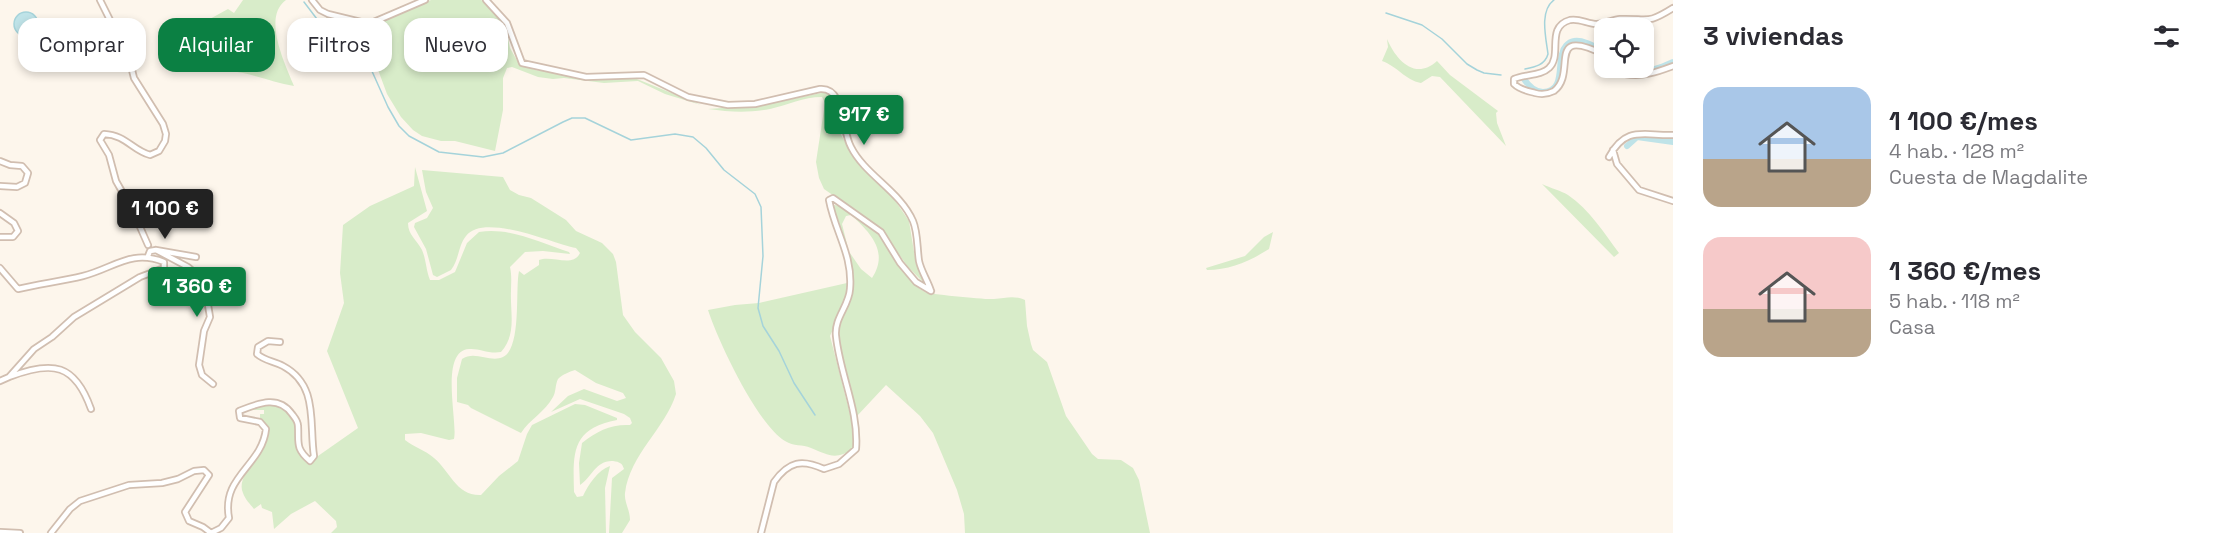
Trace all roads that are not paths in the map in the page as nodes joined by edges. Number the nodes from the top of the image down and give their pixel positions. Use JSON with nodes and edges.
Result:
{"nodes":[{"id":1,"x":100,"y":0,"type":"edge"},
{"id":2,"x":312,"y":0,"type":"edge"},
{"id":3,"x":425,"y":0,"type":"edge"},
{"id":4,"x":486,"y":0,"type":"edge"},
{"id":5,"x":1673,"y":8,"type":"edge"},
{"id":6,"x":1654,"y":20,"type":"edge"},
{"id":7,"x":1594,"y":24,"type":"edge"},
{"id":8,"x":1594,"y":50,"type":"edge"},
{"id":9,"x":1673,"y":66,"type":"edge"},
{"id":10,"x":1654,"y":73,"type":"edge"},
{"id":11,"x":1673,"y":135,"type":"edge"},
{"id":12,"x":1613,"y":150,"type":"junction"},
{"id":13,"x":1609,"y":157,"type":"dead end"},
{"id":14,"x":0,"y":161,"type":"edge"},
{"id":15,"x":0,"y":186,"type":"edge"},
{"id":16,"x":1673,"y":201,"type":"edge"},
{"id":17,"x":0,"y":213,"type":"edge"},
{"id":18,"x":0,"y":237,"type":"edge"},
{"id":19,"x":148,"y":245,"type":"dead end"},
{"id":20,"x":156,"y":250,"type":"junction"},
{"id":21,"x":148,"y":256,"type":"junction"},
{"id":22,"x":196,"y":256,"type":"dead end"},
{"id":23,"x":0,"y":268,"type":"edge"},
{"id":24,"x":280,"y":342,"type":"dead end"},
{"id":25,"x":9,"y":377,"type":"junction"},
{"id":26,"x":0,"y":381,"type":"edge"},
{"id":27,"x":213,"y":384,"type":"dead end"},
{"id":28,"x":92,"y":409,"type":"dead end"},
{"id":29,"x":0,"y":532,"type":"edge"},
{"id":30,"x":20,"y":533,"type":"edge"},
{"id":31,"x":51,"y":533,"type":"edge"},
{"id":32,"x":760,"y":533,"type":"edge"}],
"edges":[{"from":1,"to":19,"type":"street"},
{"from":2,"to":3,"type":"street"},
{"from":4,"to":32,"type":"street"},
{"from":5,"to":6,"type":"street"},
{"from":7,"to":8,"type":"street"},
{"from":9,"to":10,"type":"street"},
{"from":11,"to":12,"type":"street"},
{"from":12,"to":13,"type":"street"},
{"from":12,"to":16,"type":"street"},
{"from":14,"to":15,"type":"street"},
{"from":17,"to":18,"type":"street"},
{"from":20,"to":21,"type":"street"},
{"from":20,"to":22,"type":"street"},
{"from":20,"to":27,"type":"street"},
{"from":21,"to":23,"type":"street"},
{"from":21,"to":25,"type":"street"},
{"from":24,"to":31,"type":"street"},
{"from":25,"to":26,"type":"street"},
{"from":25,"to":28,"type":"street"},
{"from":29,"to":30,"type":"street"}]}
